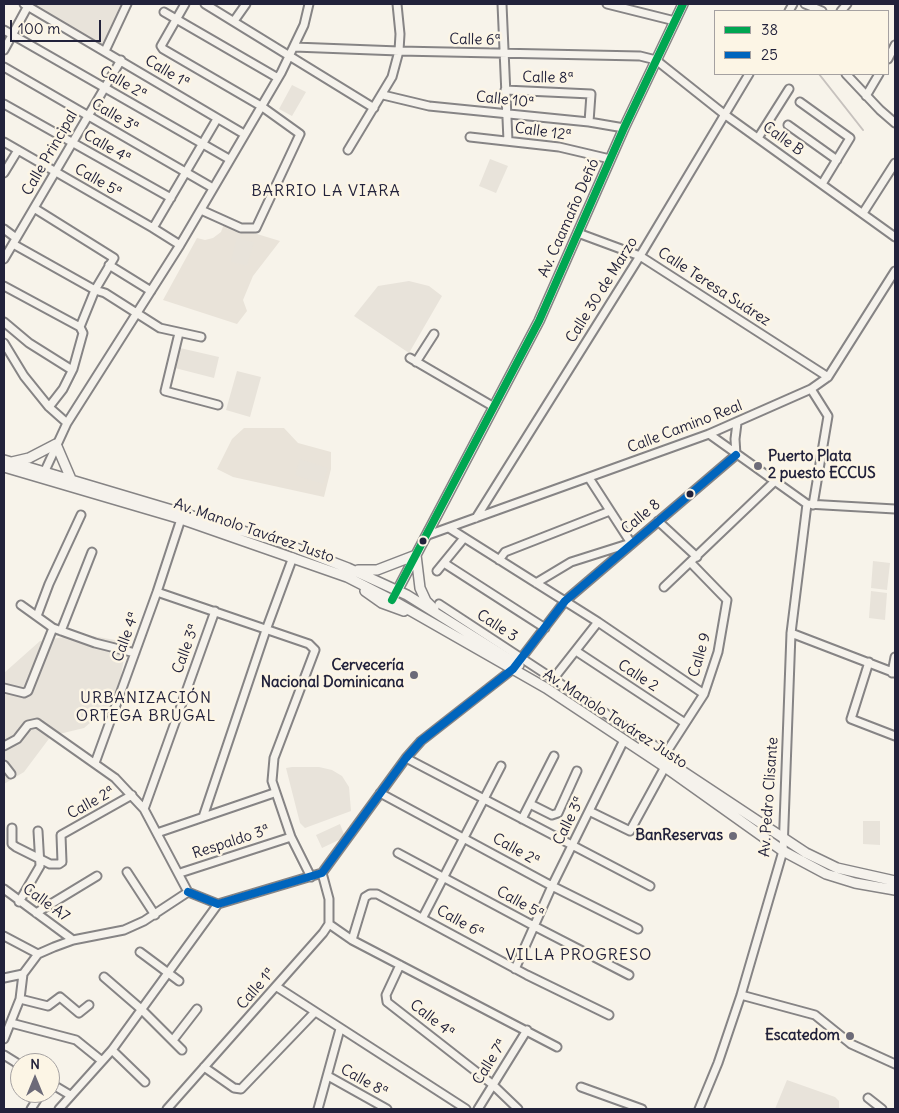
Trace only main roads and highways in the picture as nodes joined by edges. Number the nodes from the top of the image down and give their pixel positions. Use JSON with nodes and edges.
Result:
{"nodes":[{"id":1,"x":683,"y":4,"type":"edge"},
{"id":2,"x":7,"y":463,"type":"edge"},
{"id":3,"x":43,"y":474,"type":"junction"},
{"id":4,"x":71,"y":479,"type":"junction"},
{"id":5,"x":416,"y":555,"type":"junction"},
{"id":6,"x":348,"y":568,"type":"junction"},
{"id":7,"x":356,"y":582,"type":"junction"},
{"id":8,"x":397,"y":590,"type":"junction"},
{"id":9,"x":392,"y":600,"type":"junction"},
{"id":10,"x":422,"y":616,"type":"junction"},
{"id":11,"x":442,"y":616,"type":"junction"},
{"id":12,"x":517,"y":664,"type":"junction"},
{"id":13,"x":665,"y":759,"type":"junction"},
{"id":14,"x":895,"y":881,"type":"edge"},
{"id":15,"x":895,"y":890,"type":"edge"}],
"edges":[{"from":1,"to":5,"type":"main road","name":"Av. Caamaño Deñó"},
{"from":2,"to":3,"type":"main road","name":"Av. Manolo Tavárez Justo"},
{"from":2,"to":4,"type":"main road"},
{"from":3,"to":4,"type":"main road","name":"Av. Manolo Tavárez Justo"},
{"from":3,"to":7,"type":"main road","name":"Av. Manolo Tavárez Justo"},
{"from":4,"to":6,"type":"main road","name":"Av. Manolo Tavárez Justo"},
{"from":5,"to":6,"type":"main road"},
{"from":5,"to":8,"type":"main road","name":"Av. Caamaño Deñó"},
{"from":5,"to":11,"type":"main road"},
{"from":6,"to":8,"type":"main road","name":"Av. Manolo Tavárez Justo"},
{"from":7,"to":9,"type":"main road","name":"Av. Manolo Tavárez Justo"},
{"from":7,"to":10,"type":"main road"},
{"from":8,"to":9,"type":"main road","name":"Av. Caamaño Deñó"},
{"from":8,"to":11,"type":"main road","name":"Av. Manolo Tavárez Justo"},
{"from":9,"to":10,"type":"main road","name":"Av. Manolo Tavárez Justo"},
{"from":10,"to":12,"type":"main road","name":"Av. Manolo Tavárez Justo"},
{"from":11,"to":12,"type":"main road","name":"Av. Manolo Tavárez Justo"},
{"from":12,"to":13,"type":"main road","name":"Av. Manolo Tavárez Justo"},
{"from":12,"to":13,"type":"main road","name":"Av. Manolo Tavárez Justo"},
{"from":13,"to":14,"type":"main road","name":"Av. Manolo Tavárez Justo"},
{"from":13,"to":15,"type":"main road","name":"Av. Manolo Tavárez Justo"}]}
